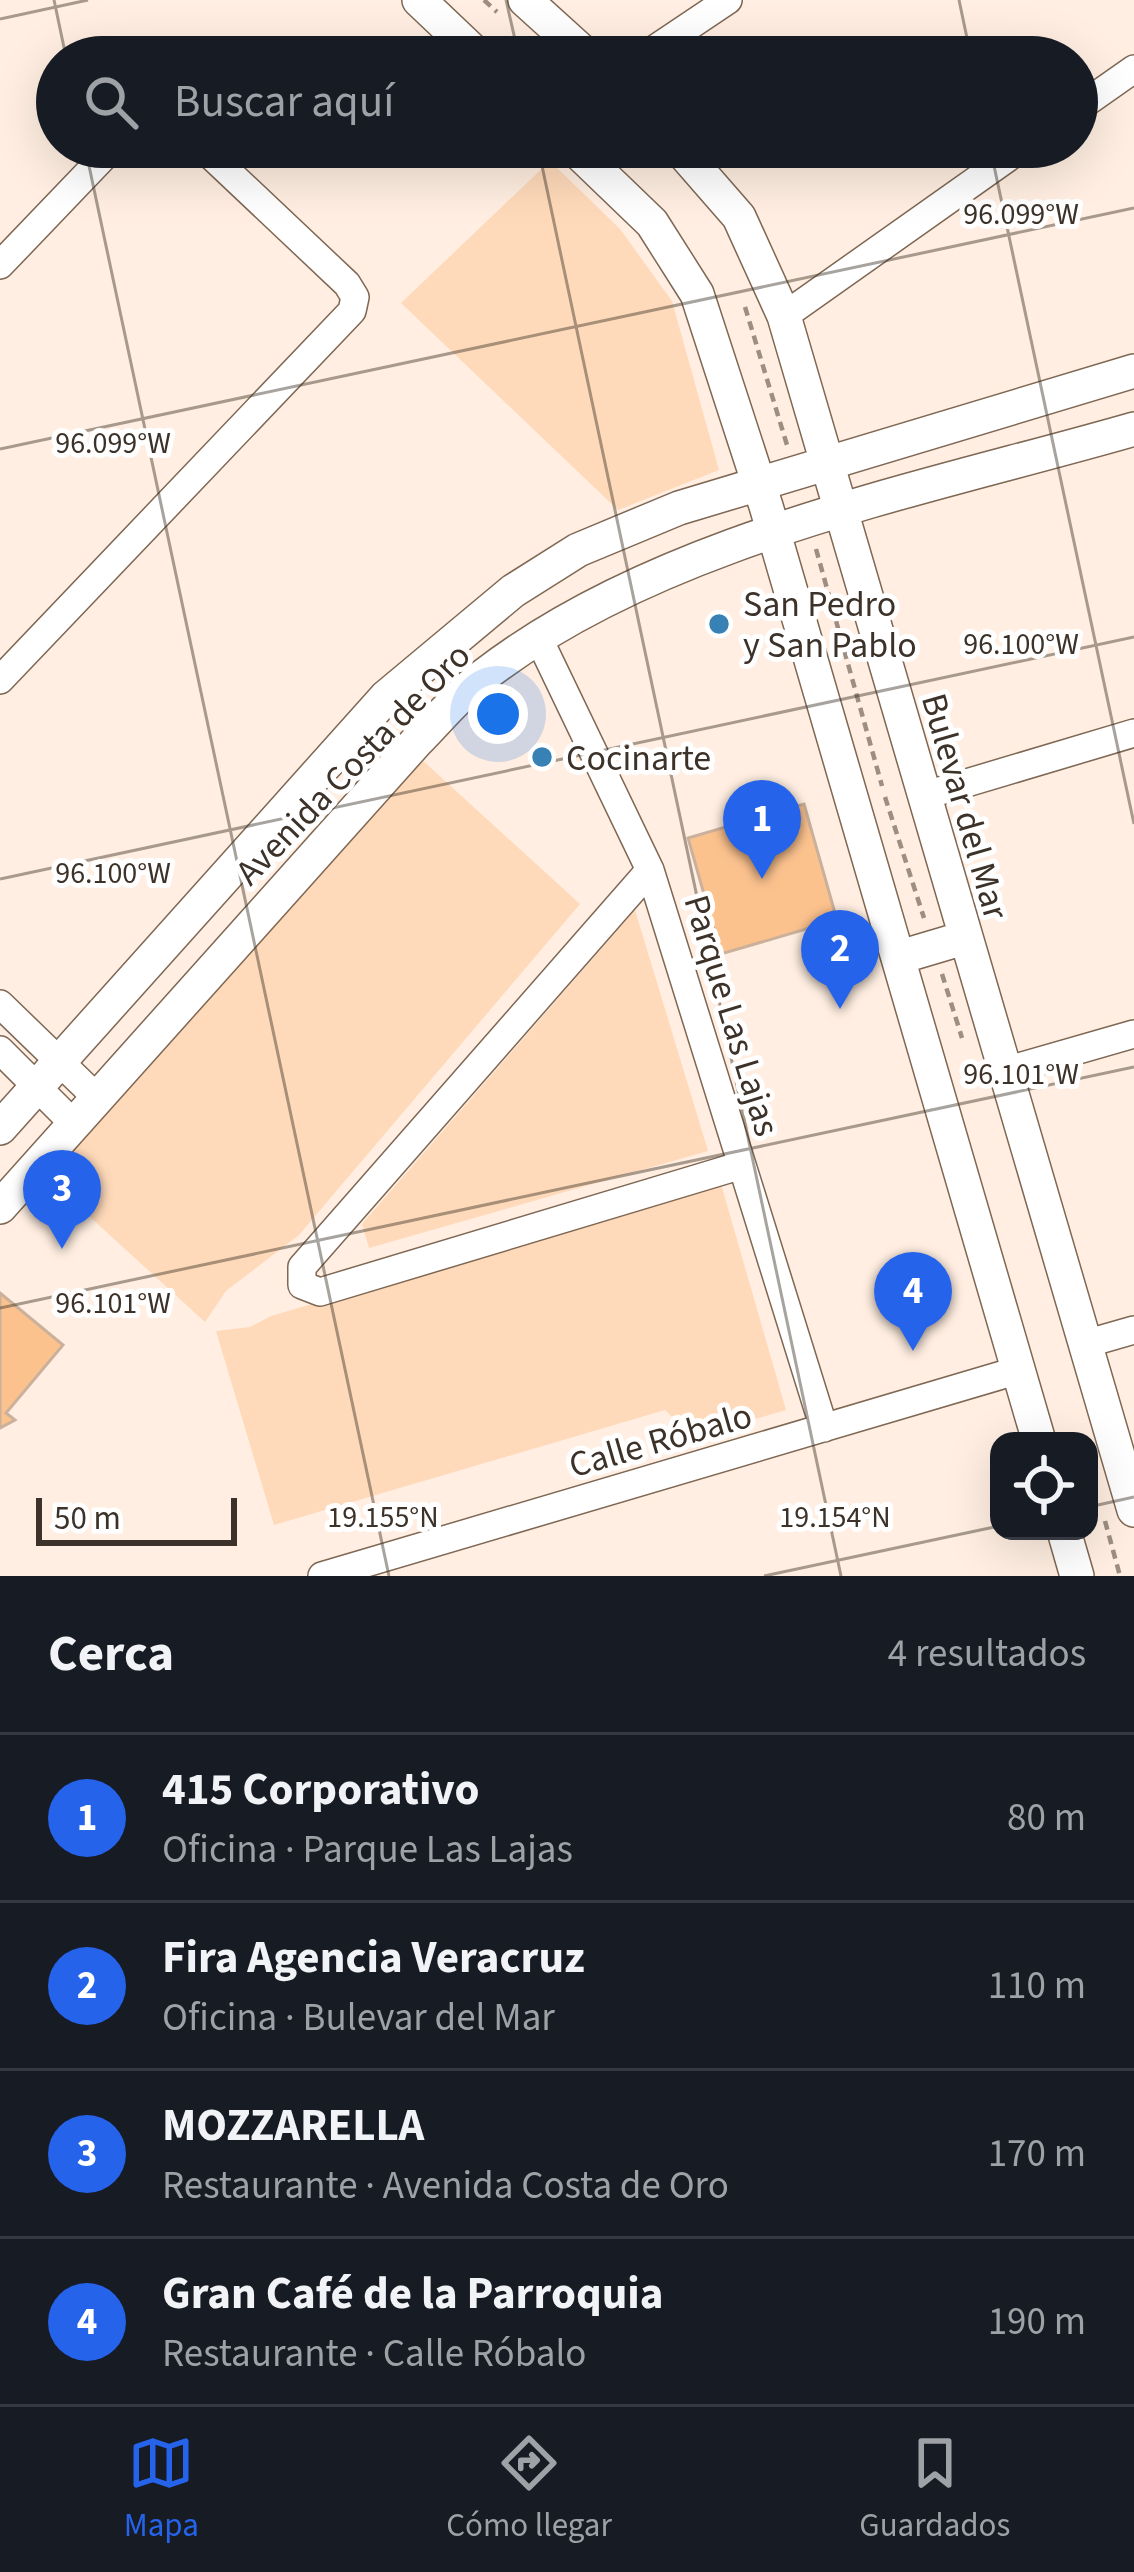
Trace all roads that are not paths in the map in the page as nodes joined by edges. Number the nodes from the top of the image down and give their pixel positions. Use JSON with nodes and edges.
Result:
{"nodes":[{"id":1,"x":526,"y":0,"type":"edge"},
{"id":2,"x":728,"y":0,"type":"edge"},
{"id":3,"x":439,"y":6,"type":"edge"},
{"id":4,"x":463,"y":36,"type":"edge"},
{"id":5,"x":565,"y":36,"type":"edge"},
{"id":6,"x":674,"y":36,"type":"edge"},
{"id":7,"x":1134,"y":69,"type":"edge"},
{"id":8,"x":1098,"y":94,"type":"edge"},
{"id":9,"x":93,"y":168,"type":"edge"},
{"id":10,"x":224,"y":168,"type":"edge"},
{"id":11,"x":595,"y":168,"type":"edge"},
{"id":12,"x":696,"y":168,"type":"edge"},
{"id":13,"x":994,"y":168,"type":"edge"},
{"id":14,"x":0,"y":266,"type":"edge"},
{"id":15,"x":784,"y":316,"type":"junction"},
{"id":16,"x":1134,"y":371,"type":"edge"},
{"id":17,"x":1134,"y":429,"type":"edge"},
{"id":18,"x":812,"y":465,"type":"junction"},
{"id":19,"x":758,"y":483,"type":"junction"},
{"id":20,"x":824,"y":519,"type":"junction"},
{"id":21,"x":774,"y":534,"type":"junction"},
{"id":22,"x":538,"y":637,"type":"junction"},
{"id":23,"x":0,"y":680,"type":"edge"},
{"id":24,"x":1134,"y":733,"type":"edge"},
{"id":25,"x":923,"y":796,"type":"junction"},
{"id":26,"x":650,"y":870,"type":"junction"},
{"id":27,"x":949,"y":943,"type":"junction"},
{"id":28,"x":900,"y":957,"type":"junction"},
{"id":29,"x":0,"y":1004,"type":"edge"},
{"id":30,"x":1134,"y":1034,"type":"edge"},
{"id":31,"x":0,"y":1050,"type":"edge"},
{"id":32,"x":1005,"y":1071,"type":"junction"},
{"id":33,"x":47,"y":1073,"type":"junction"},
{"id":34,"x":95,"y":1096,"type":"junction"},
{"id":35,"x":73,"y":1123,"type":"junction"},
{"id":36,"x":0,"y":1128,"type":"edge"},
{"id":37,"x":742,"y":1165,"type":"junction"},
{"id":38,"x":0,"y":1207,"type":"edge"},
{"id":39,"x":1134,"y":1330,"type":"edge"},
{"id":40,"x":1085,"y":1344,"type":"junction"},
{"id":41,"x":1019,"y":1370,"type":"junction"},
{"id":42,"x":824,"y":1428,"type":"junction"},
{"id":43,"x":1036,"y":1432,"type":"edge"},
{"id":44,"x":1134,"y":1510,"type":"edge"},
{"id":45,"x":1067,"y":1540,"type":"edge"},
{"id":46,"x":322,"y":1576,"type":"edge"},
{"id":47,"x":1077,"y":1576,"type":"edge"}],
"edges":[{"from":1,"to":5,"type":"street"},
{"from":2,"to":6,"type":"street"},
{"from":3,"to":4,"type":"street"},
{"from":7,"to":8,"type":"street"},
{"from":9,"to":14,"type":"street"},
{"from":10,"to":23,"type":"street"},
{"from":11,"to":19,"type":"street"},
{"from":12,"to":15,"type":"street","name":"Bulevar del Mar"},
{"from":13,"to":15,"type":"street"},
{"from":15,"to":18,"type":"street","name":"Bulevar del Mar"},
{"from":16,"to":18,"type":"street","name":"Avenida Costa de Oro"},
{"from":17,"to":20,"type":"street","name":"Avenida Costa de Oro"},
{"from":18,"to":19,"type":"street","name":"Avenida Costa de Oro"},
{"from":18,"to":20,"type":"street","name":"Bulevar del Mar"},
{"from":19,"to":21,"type":"street"},
{"from":19,"to":33,"type":"street","name":"Avenida Costa de Oro"},
{"from":20,"to":21,"type":"street","name":"Avenida Costa de Oro"},
{"from":20,"to":25,"type":"street","name":"Bulevar del Mar"},
{"from":21,"to":22,"type":"street","name":"Avenida Costa de Oro"},
{"from":21,"to":28,"type":"street"},
{"from":22,"to":26,"type":"street","name":"Parque Las Lajas"},
{"from":22,"to":34,"type":"street","name":"Avenida Costa de Oro"},
{"from":24,"to":25,"type":"street"},
{"from":25,"to":27,"type":"street","name":"Bulevar del Mar"},
{"from":26,"to":37,"type":"street","name":"Parque Las Lajas"},
{"from":26,"to":37,"type":"street"},
{"from":27,"to":28,"type":"street"},
{"from":27,"to":32,"type":"street","name":"Bulevar del Mar"},
{"from":28,"to":41,"type":"street"},
{"from":29,"to":33,"type":"street"},
{"from":30,"to":32,"type":"street"},
{"from":31,"to":33,"type":"street"},
{"from":32,"to":40,"type":"street","name":"Bulevar del Mar"},
{"from":33,"to":34,"type":"street"},
{"from":33,"to":35,"type":"street"},
{"from":33,"to":36,"type":"street","name":"Avenida Costa de Oro"},
{"from":34,"to":35,"type":"street","name":"Avenida Costa de Oro"},
{"from":35,"to":38,"type":"street","name":"Avenida Costa de Oro"},
{"from":37,"to":42,"type":"street","name":"Parque Las Lajas"},
{"from":39,"to":40,"type":"street"},
{"from":40,"to":44,"type":"street","name":"Bulevar del Mar"},
{"from":41,"to":42,"type":"street","name":"Calle Róbalo"},
{"from":41,"to":43,"type":"street"},
{"from":42,"to":46,"type":"street","name":"Calle Róbalo"},
{"from":45,"to":47,"type":"street"}]}
